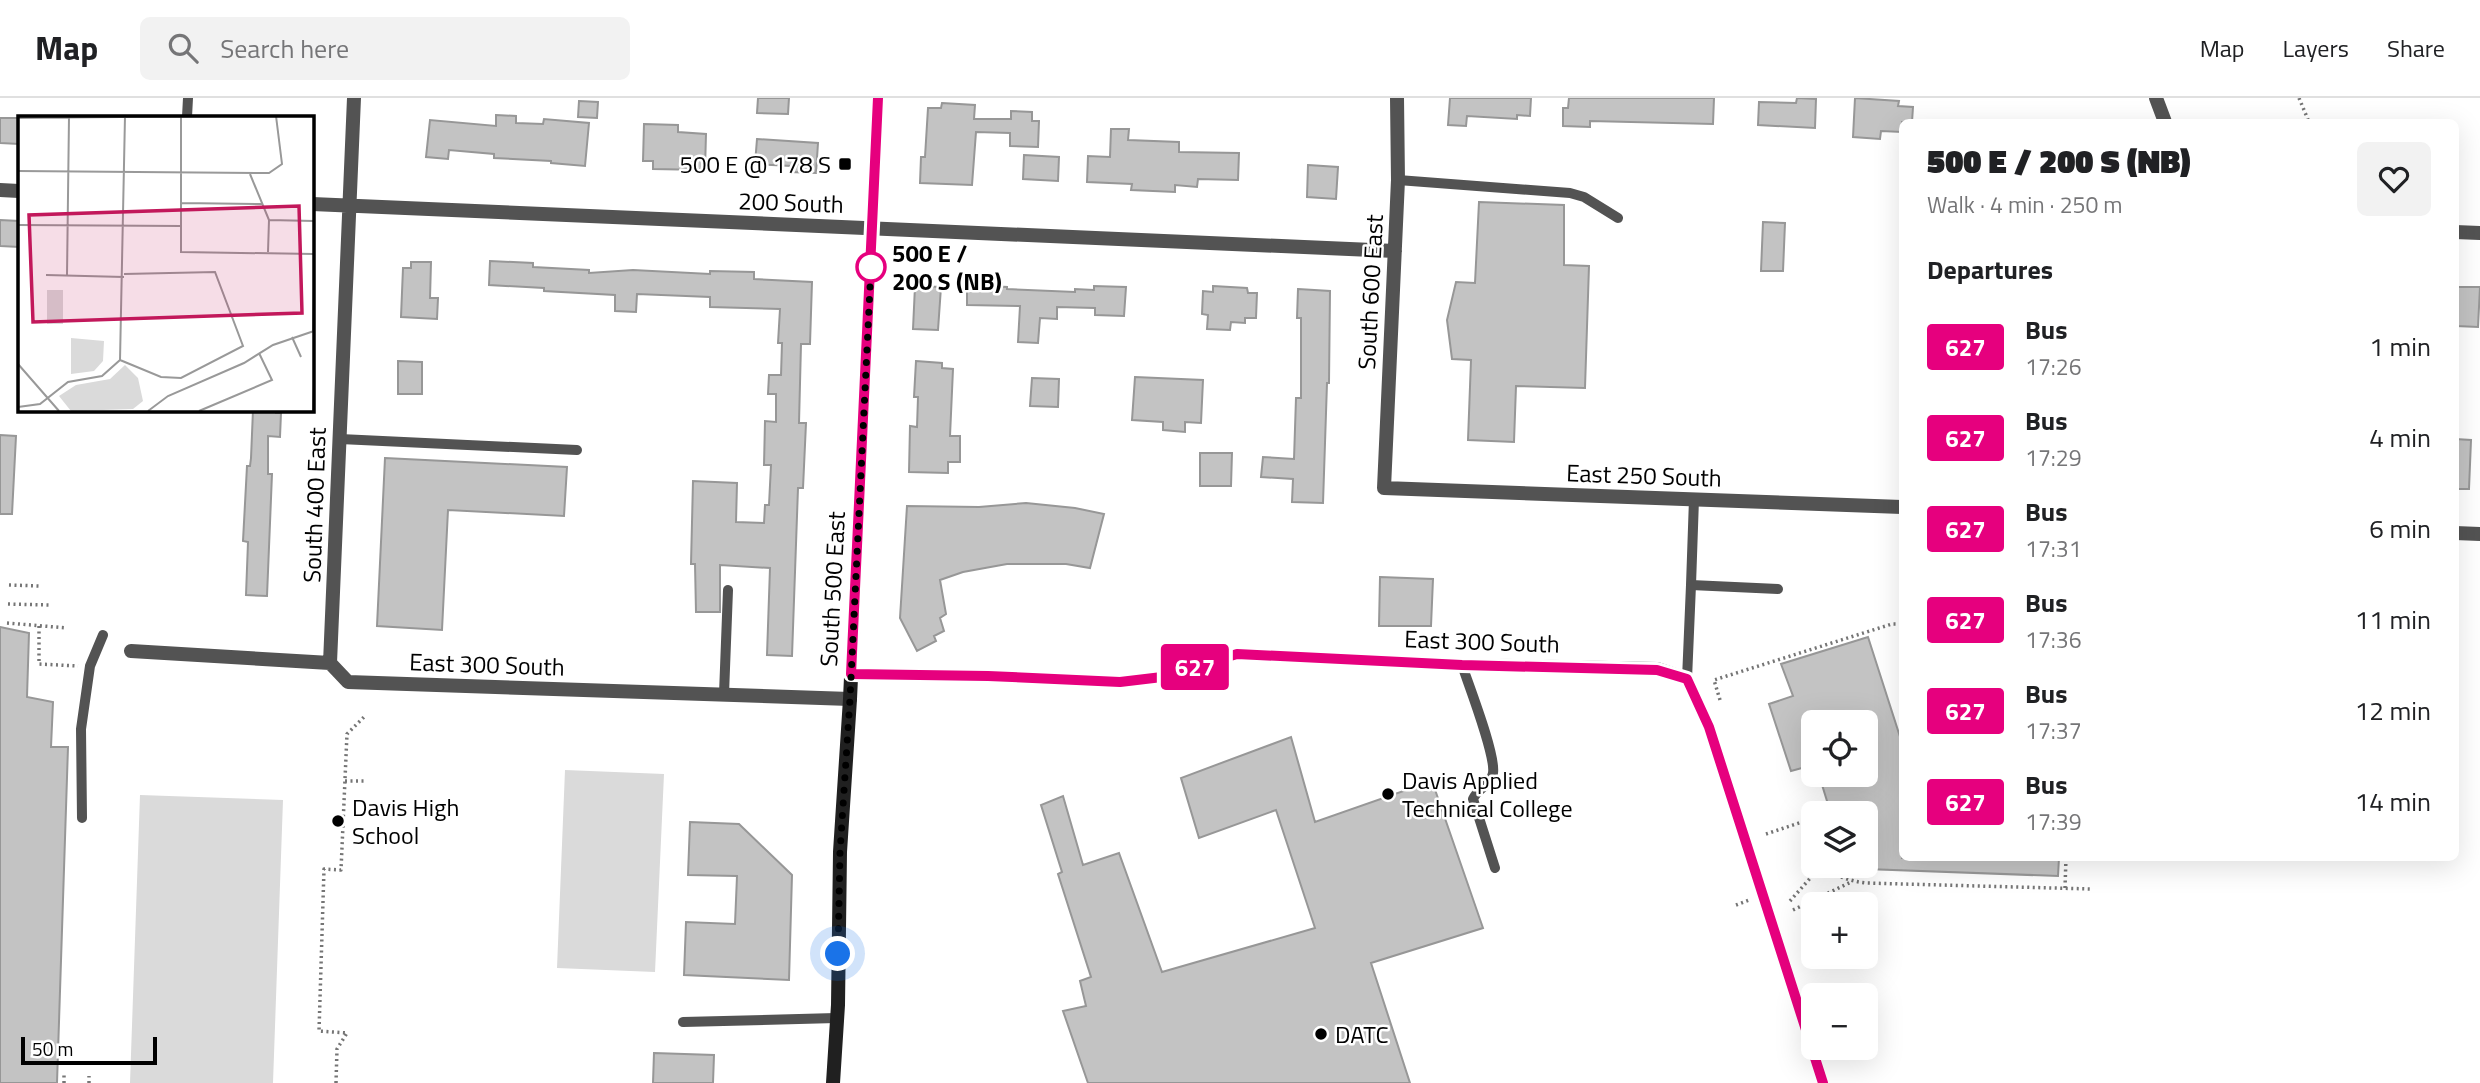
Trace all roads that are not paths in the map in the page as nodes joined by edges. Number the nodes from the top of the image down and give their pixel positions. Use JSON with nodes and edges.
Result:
{"nodes":[{"id":1,"x":188,"y":98,"type":"edge"},
{"id":2,"x":354,"y":98,"type":"edge"},
{"id":3,"x":878,"y":98,"type":"edge"},
{"id":4,"x":1397,"y":98,"type":"edge"},
{"id":5,"x":2156,"y":98,"type":"edge"},
{"id":6,"x":187,"y":116,"type":"edge"},
{"id":7,"x":2164,"y":119,"type":"edge"},
{"id":8,"x":1398,"y":180,"type":"junction"},
{"id":9,"x":0,"y":190,"type":"edge"},
{"id":10,"x":18,"y":191,"type":"edge"},
{"id":11,"x":313,"y":204,"type":"edge"},
{"id":12,"x":350,"y":205,"type":"junction"},
{"id":13,"x":1618,"y":218,"type":"dead end"},
{"id":14,"x":872,"y":228,"type":"junction"},
{"id":15,"x":2459,"y":232,"type":"edge"},
{"id":16,"x":2480,"y":233,"type":"edge"},
{"id":17,"x":1395,"y":251,"type":"junction"},
{"id":18,"x":340,"y":439,"type":"junction"},
{"id":19,"x":577,"y":450,"type":"dead end"},
{"id":20,"x":1384,"y":488,"type":"joint"},
{"id":21,"x":1694,"y":499,"type":"junction"},
{"id":22,"x":1899,"y":507,"type":"edge"},
{"id":23,"x":2459,"y":533,"type":"edge"},
{"id":24,"x":2480,"y":534,"type":"edge"},
{"id":25,"x":1691,"y":585,"type":"junction"},
{"id":26,"x":1778,"y":589,"type":"dead end"},
{"id":27,"x":728,"y":590,"type":"dead end"},
{"id":28,"x":103,"y":635,"type":"dead end"},
{"id":29,"x":131,"y":651,"type":"dead end"},
{"id":30,"x":330,"y":663,"type":"junction"},
{"id":31,"x":1462,"y":665,"type":"junction"},
{"id":32,"x":851,"y":674,"type":"junction"},
{"id":33,"x":1687,"y":679,"type":"junction"},
{"id":34,"x":724,"y":694,"type":"junction"},
{"id":35,"x":850,"y":699,"type":"junction"},
{"id":36,"x":82,"y":817,"type":"dead end"},
{"id":37,"x":1495,"y":868,"type":"dead end"},
{"id":38,"x":836,"y":1018,"type":"junction"},
{"id":39,"x":683,"y":1021,"type":"dead end"},
{"id":40,"x":833,"y":1083,"type":"edge"},
{"id":41,"x":1824,"y":1083,"type":"edge"}],
"edges":[{"from":1,"to":6,"type":"lane"},
{"from":2,"to":12,"type":"street","name":"South 400 East"},
{"from":3,"to":14,"type":"street","name":"South 500 East"},
{"from":4,"to":8,"type":"street","name":"South 600 East"},
{"from":5,"to":7,"type":"street"},
{"from":8,"to":13,"type":"lane"},
{"from":8,"to":17,"type":"street","name":"South 600 East"},
{"from":9,"to":10,"type":"street"},
{"from":11,"to":12,"type":"street","name":"200 South"},
{"from":12,"to":14,"type":"street","name":"200 South"},
{"from":12,"to":18,"type":"street","name":"South 400 East"},
{"from":14,"to":17,"type":"street","name":"200 South"},
{"from":14,"to":32,"type":"street","name":"South 500 East"},
{"from":15,"to":16,"type":"street"},
{"from":17,"to":20,"type":"street","name":"South 600 East"},
{"from":18,"to":19,"type":"lane"},
{"from":18,"to":30,"type":"street","name":"South 400 East"},
{"from":20,"to":21,"type":"street","name":"East 250 South"},
{"from":21,"to":22,"type":"street","name":"East 250 South"},
{"from":21,"to":25,"type":"lane"},
{"from":23,"to":24,"type":"street"},
{"from":25,"to":26,"type":"lane"},
{"from":25,"to":33,"type":"lane"},
{"from":27,"to":34,"type":"lane"},
{"from":28,"to":36,"type":"lane"},
{"from":29,"to":30,"type":"street"},
{"from":30,"to":34,"type":"street","name":"East 300 South"},
{"from":31,"to":32,"type":"street","name":"East 300 South"},
{"from":31,"to":33,"type":"street","name":"East 300 South"},
{"from":31,"to":37,"type":"lane"},
{"from":32,"to":35,"type":"street","name":"South 500 East"},
{"from":33,"to":41,"type":"street"},
{"from":34,"to":35,"type":"street","name":"East 300 South"},
{"from":35,"to":38,"type":"street","name":"South 500 East"},
{"from":38,"to":39,"type":"lane"},
{"from":38,"to":40,"type":"street","name":"South 500 East"}]}
